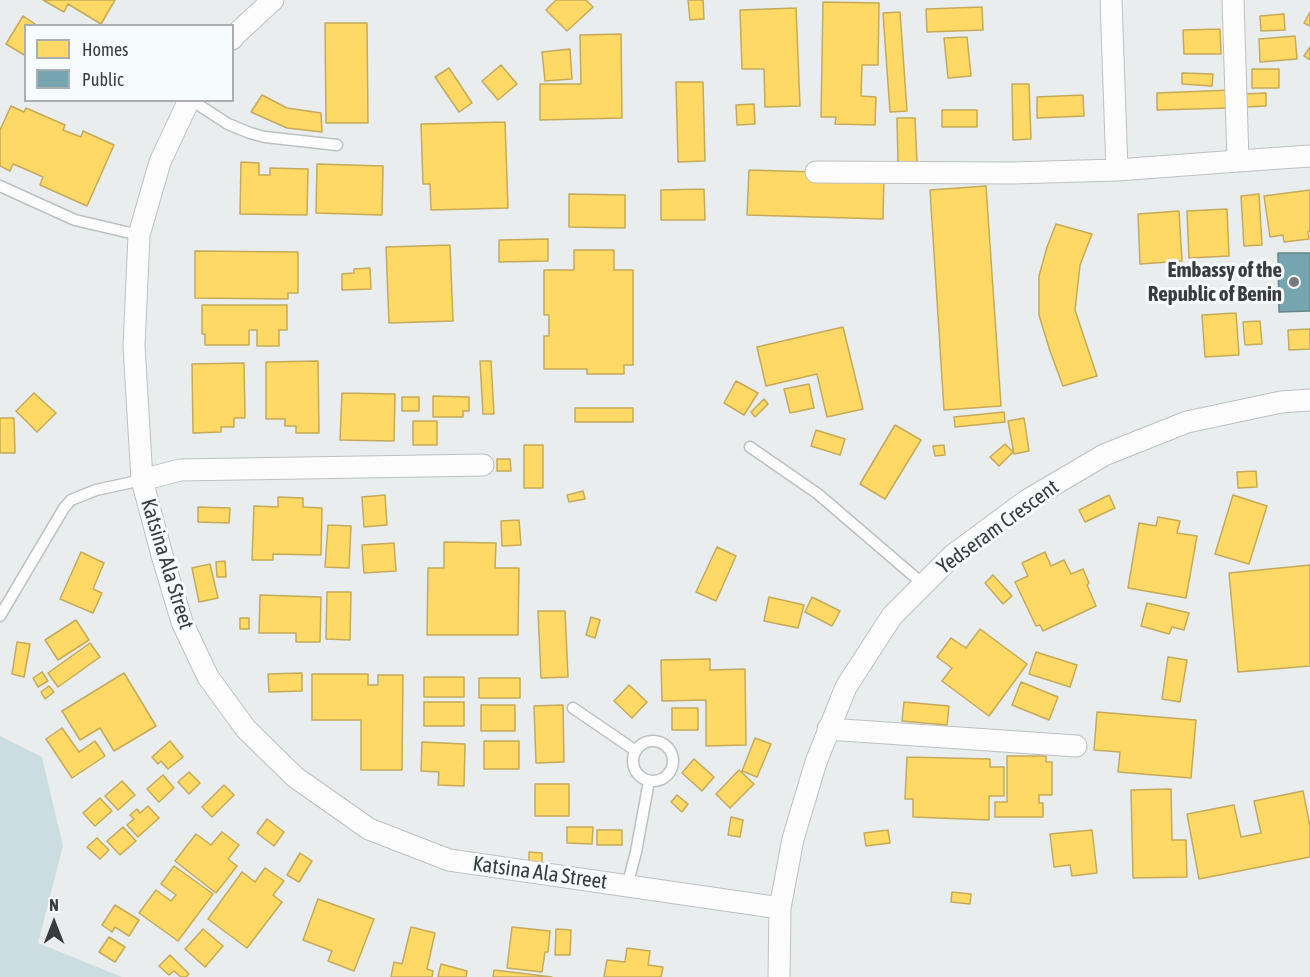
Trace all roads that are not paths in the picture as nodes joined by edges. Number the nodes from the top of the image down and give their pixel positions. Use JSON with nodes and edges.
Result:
{"nodes":[{"id":1,"x":273,"y":0,"type":"edge"},
{"id":2,"x":1112,"y":0,"type":"edge"},
{"id":3,"x":1233,"y":0,"type":"edge"},
{"id":4,"x":234,"y":36,"type":"edge"},
{"id":5,"x":189,"y":102,"type":"edge"},
{"id":6,"x":193,"y":102,"type":"edge"},
{"id":7,"x":337,"y":145,"type":"dead end"},
{"id":8,"x":1310,"y":156,"type":"edge"},
{"id":9,"x":1238,"y":160,"type":"junction"},
{"id":10,"x":1117,"y":171,"type":"junction"},
{"id":11,"x":816,"y":172,"type":"dead end"},
{"id":12,"x":0,"y":186,"type":"edge"},
{"id":13,"x":139,"y":235,"type":"junction"},
{"id":14,"x":1310,"y":400,"type":"edge"},
{"id":15,"x":750,"y":447,"type":"dead end"},
{"id":16,"x":483,"y":465,"type":"dead end"},
{"id":17,"x":142,"y":480,"type":"junction"},
{"id":18,"x":923,"y":584,"type":"junction"},
{"id":19,"x":0,"y":616,"type":"edge"},
{"id":20,"x":573,"y":708,"type":"dead end"},
{"id":21,"x":828,"y":729,"type":"junction"},
{"id":22,"x":1076,"y":746,"type":"dead end"},
{"id":23,"x":636,"y":751,"type":"junction"},
{"id":24,"x":649,"y":781,"type":"junction"},
{"id":25,"x":627,"y":886,"type":"junction"},
{"id":26,"x":780,"y":908,"type":"junction"},
{"id":27,"x":779,"y":977,"type":"edge"}],
"edges":[{"from":1,"to":4,"type":"street"},
{"from":2,"to":10,"type":"street"},
{"from":3,"to":9,"type":"street"},
{"from":5,"to":13,"type":"street","name":"Katsina Ala Street"},
{"from":6,"to":7,"type":"lane"},
{"from":8,"to":9,"type":"street"},
{"from":9,"to":10,"type":"street"},
{"from":10,"to":11,"type":"street"},
{"from":12,"to":13,"type":"lane"},
{"from":13,"to":17,"type":"street","name":"Katsina Ala Street"},
{"from":14,"to":18,"type":"street","name":"Yedseram Crescent"},
{"from":15,"to":18,"type":"lane"},
{"from":16,"to":17,"type":"street"},
{"from":17,"to":19,"type":"lane"},
{"from":17,"to":25,"type":"street","name":"Katsina Ala Street"},
{"from":18,"to":21,"type":"street","name":"Yedseram Crescent"},
{"from":20,"to":23,"type":"lane"},
{"from":21,"to":22,"type":"street"},
{"from":21,"to":26,"type":"street","name":"Yedseram Crescent"},
{"from":23,"to":24,"type":"lane"},
{"from":23,"to":24,"type":"lane"},
{"from":24,"to":25,"type":"lane"},
{"from":25,"to":26,"type":"street","name":"Katsina Ala Street"},
{"from":26,"to":27,"type":"street","name":"Yedseram Crescent"}]}
